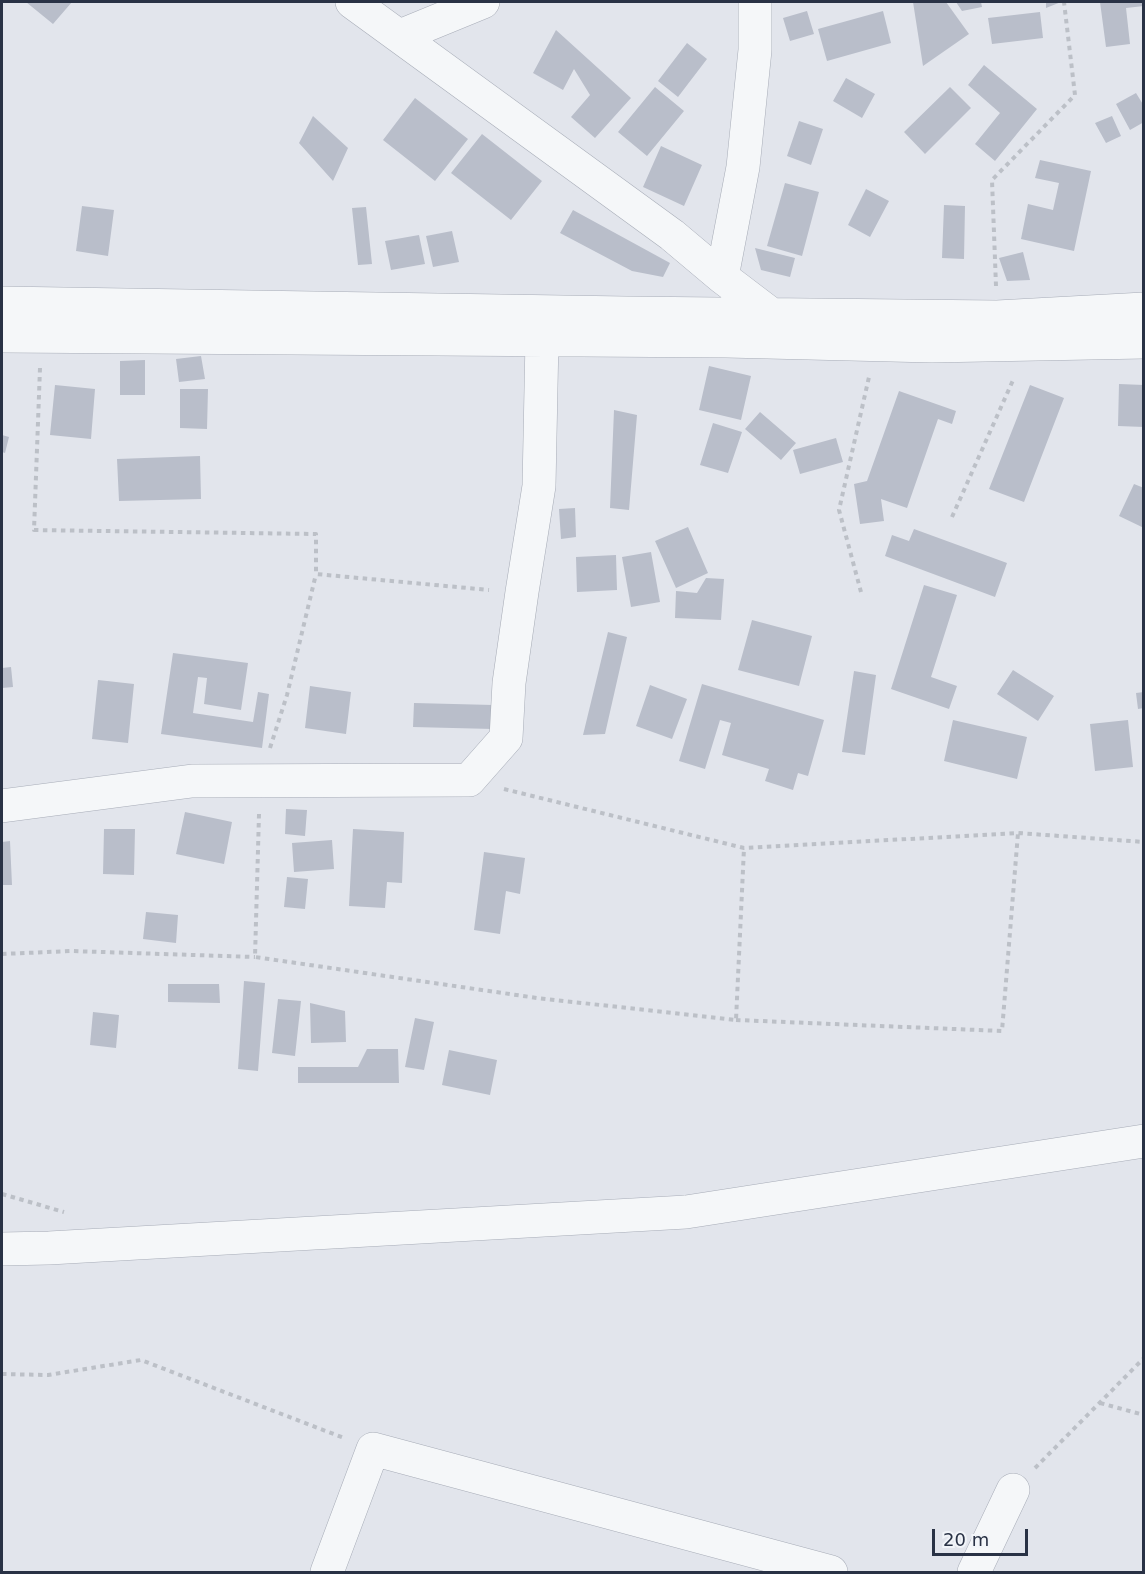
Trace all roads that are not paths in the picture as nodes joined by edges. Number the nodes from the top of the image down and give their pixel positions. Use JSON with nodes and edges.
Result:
{"nodes":[{"id":1,"x":352,"y":2,"type":"edge"},
{"id":2,"x":483,"y":2,"type":"edge"},
{"id":3,"x":755,"y":2,"type":"edge"},
{"id":4,"x":400,"y":36,"type":"junction"},
{"id":5,"x":722,"y":277,"type":"junction"},
{"id":6,"x":2,"y":303,"type":"edge"},
{"id":7,"x":1143,"y":309,"type":"edge"},
{"id":8,"x":772,"y":315,"type":"junction"},
{"id":9,"x":2,"y":336,"type":"edge"},
{"id":10,"x":542,"y":339,"type":"junction"},
{"id":11,"x":1143,"y":342,"type":"edge"},
{"id":12,"x":2,"y":806,"type":"edge"},
{"id":13,"x":1143,"y":1141,"type":"edge"},
{"id":14,"x":2,"y":1249,"type":"edge"},
{"id":15,"x":1013,"y":1490,"type":"road end"},
{"id":16,"x":327,"y":1572,"type":"edge"},
{"id":17,"x":831,"y":1572,"type":"edge"},
{"id":18,"x":974,"y":1572,"type":"edge"}],
"edges":[{"from":1,"to":4,"type":"street"},
{"from":2,"to":4,"type":"street"},
{"from":3,"to":5,"type":"street"},
{"from":4,"to":5,"type":"street"},
{"from":5,"to":8,"type":"street"},
{"from":6,"to":8,"type":"street"},
{"from":7,"to":8,"type":"street"},
{"from":9,"to":10,"type":"street"},
{"from":10,"to":11,"type":"street"},
{"from":10,"to":12,"type":"street"},
{"from":13,"to":14,"type":"street"},
{"from":15,"to":18,"type":"street"},
{"from":16,"to":17,"type":"street"}]}
